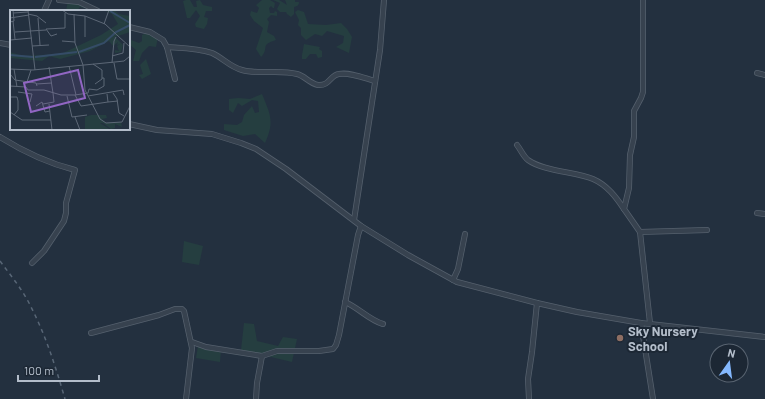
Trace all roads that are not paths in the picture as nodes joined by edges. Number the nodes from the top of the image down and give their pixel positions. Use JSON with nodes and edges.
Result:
{"nodes":[{"id":1,"x":49,"y":0,"type":"edge"},
{"id":2,"x":58,"y":0,"type":"edge"},
{"id":3,"x":384,"y":0,"type":"edge"},
{"id":4,"x":643,"y":0,"type":"edge"},
{"id":5,"x":44,"y":10,"type":"edge"},
{"id":6,"x":96,"y":10,"type":"edge"},
{"id":7,"x":130,"y":27,"type":"edge"},
{"id":8,"x":0,"y":43,"type":"edge"},
{"id":9,"x":10,"y":45,"type":"edge"},
{"id":10,"x":167,"y":46,"type":"junction"},
{"id":11,"x":757,"y":73,"type":"dead end"},
{"id":12,"x":765,"y":76,"type":"edge"},
{"id":13,"x":175,"y":79,"type":"dead end"},
{"id":14,"x":375,"y":81,"type":"junction"},
{"id":15,"x":130,"y":124,"type":"edge"},
{"id":16,"x":0,"y":136,"type":"edge"},
{"id":17,"x":518,"y":145,"type":"dead end"},
{"id":18,"x":624,"y":209,"type":"junction"},
{"id":19,"x":757,"y":213,"type":"dead end"},
{"id":20,"x":765,"y":214,"type":"edge"},
{"id":21,"x":354,"y":220,"type":"junction"},
{"id":22,"x":361,"y":226,"type":"junction"},
{"id":23,"x":707,"y":230,"type":"dead end"},
{"id":24,"x":640,"y":232,"type":"junction"},
{"id":25,"x":464,"y":234,"type":"dead end"},
{"id":26,"x":32,"y":263,"type":"dead end"},
{"id":27,"x":453,"y":280,"type":"junction"},
{"id":28,"x":345,"y":302,"type":"junction"},
{"id":29,"x":537,"y":303,"type":"junction"},
{"id":30,"x":641,"y":323,"type":"junction"},
{"id":31,"x":650,"y":323,"type":"junction"},
{"id":32,"x":383,"y":324,"type":"dead end"},
{"id":33,"x":91,"y":333,"type":"dead end"},
{"id":34,"x":765,"y":337,"type":"edge"},
{"id":35,"x":192,"y":342,"type":"junction"},
{"id":36,"x":262,"y":356,"type":"junction"},
{"id":37,"x":186,"y":399,"type":"edge"},
{"id":38,"x":256,"y":399,"type":"edge"},
{"id":39,"x":529,"y":399,"type":"edge"},
{"id":40,"x":654,"y":399,"type":"edge"}],
"edges":[{"from":1,"to":5,"type":"street"},
{"from":2,"to":6,"type":"street"},
{"from":3,"to":14,"type":"street"},
{"from":4,"to":18,"type":"street"},
{"from":7,"to":10,"type":"street"},
{"from":8,"to":9,"type":"street"},
{"from":10,"to":13,"type":"street"},
{"from":10,"to":14,"type":"street"},
{"from":11,"to":12,"type":"street"},
{"from":14,"to":21,"type":"street"},
{"from":15,"to":21,"type":"street"},
{"from":16,"to":26,"type":"street"},
{"from":17,"to":18,"type":"street"},
{"from":18,"to":24,"type":"street"},
{"from":19,"to":20,"type":"street"},
{"from":21,"to":22,"type":"street"},
{"from":22,"to":27,"type":"street"},
{"from":22,"to":28,"type":"street"},
{"from":23,"to":24,"type":"street"},
{"from":24,"to":31,"type":"street"},
{"from":25,"to":27,"type":"street"},
{"from":27,"to":29,"type":"street"},
{"from":28,"to":32,"type":"street"},
{"from":28,"to":36,"type":"street"},
{"from":29,"to":30,"type":"street"},
{"from":29,"to":39,"type":"street"},
{"from":30,"to":31,"type":"street"},
{"from":30,"to":40,"type":"street"},
{"from":31,"to":34,"type":"street"},
{"from":33,"to":35,"type":"street"},
{"from":35,"to":36,"type":"street"},
{"from":35,"to":37,"type":"street"},
{"from":36,"to":38,"type":"street"}]}
